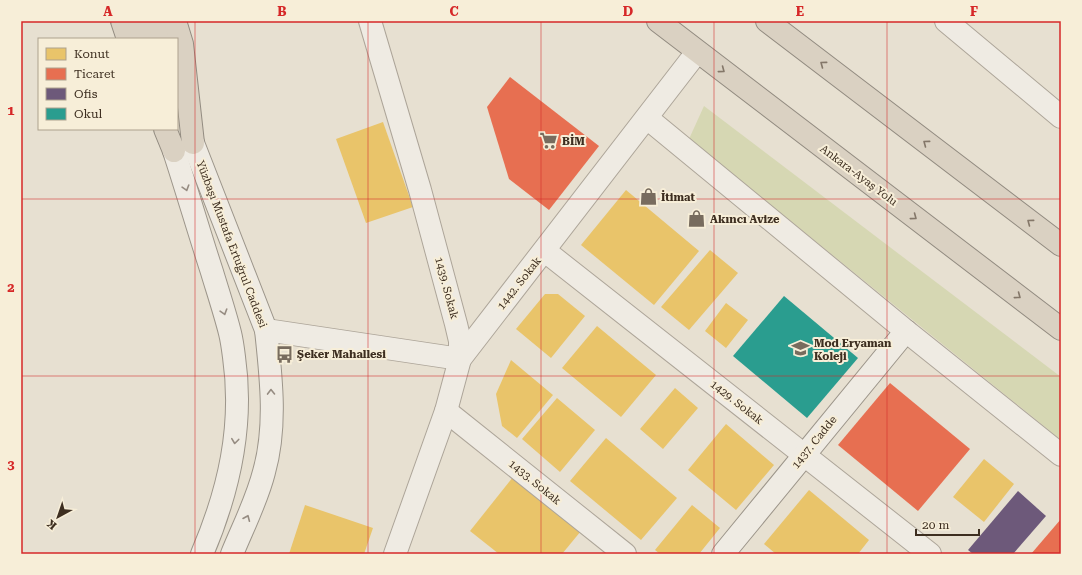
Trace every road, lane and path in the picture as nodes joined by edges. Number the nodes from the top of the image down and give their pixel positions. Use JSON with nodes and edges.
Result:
{"nodes":[{"id":1,"x":122,"y":21,"type":"edge"},
{"id":2,"x":139,"y":21,"type":"edge"},
{"id":3,"x":159,"y":21,"type":"edge"},
{"id":4,"x":175,"y":21,"type":"edge"},
{"id":5,"x":370,"y":21,"type":"edge"},
{"id":6,"x":658,"y":21,"type":"edge"},
{"id":7,"x":767,"y":21,"type":"edge"},
{"id":8,"x":946,"y":21,"type":"edge"},
{"id":9,"x":128,"y":38,"type":"edge"},
{"id":10,"x":144,"y":38,"type":"edge"},
{"id":11,"x":164,"y":38,"type":"edge"},
{"id":12,"x":698,"y":52,"type":"junction"},
{"id":13,"x":178,"y":95,"type":"edge"},
{"id":14,"x":1061,"y":117,"type":"edge"},
{"id":15,"x":646,"y":118,"type":"junction"},
{"id":16,"x":166,"y":130,"type":"edge"},
{"id":17,"x":169,"y":130,"type":"edge"},
{"id":18,"x":184,"y":147,"type":"junction"},
{"id":19,"x":1061,"y":245,"type":"edge"},
{"id":20,"x":545,"y":251,"type":"junction"},
{"id":21,"x":1061,"y":328,"type":"edge"},
{"id":22,"x":266,"y":330,"type":"junction"},
{"id":23,"x":906,"y":331,"type":"junction"},
{"id":24,"x":460,"y":359,"type":"junction"},
{"id":25,"x":446,"y":411,"type":"junction"},
{"id":26,"x":804,"y":455,"type":"junction"},
{"id":27,"x":1061,"y":455,"type":"edge"},
{"id":28,"x":202,"y":554,"type":"edge"},
{"id":29,"x":232,"y":554,"type":"edge"},
{"id":30,"x":395,"y":554,"type":"edge"},
{"id":31,"x":625,"y":554,"type":"edge"},
{"id":32,"x":723,"y":554,"type":"edge"},
{"id":33,"x":930,"y":554,"type":"edge"}],
"edges":[{"from":1,"to":9,"type":"highway"},
{"from":2,"to":10,"type":"highway"},
{"from":3,"to":11,"type":"highway"},
{"from":4,"to":18,"type":"highway"},
{"from":5,"to":24,"type":"street","name":"1439. Sokak"},
{"from":6,"to":12,"type":"highway","name":"Ankara-Ayaş Yolu"},
{"from":19,"to":7,"type":"highway","one_way":true},
{"from":8,"to":14,"type":"street"},
{"from":12,"to":15,"type":"street","name":"1442. Sokak"},
{"from":12,"to":21,"type":"highway","name":"Ankara-Ayaş Yolu","one_way":true},
{"from":13,"to":18,"type":"highway"},
{"from":15,"to":20,"type":"street","name":"1442. Sokak"},
{"from":15,"to":23,"type":"street"},
{"from":16,"to":18,"type":"highway"},
{"from":17,"to":18,"type":"highway"},
{"from":18,"to":22,"type":"street","name":"Yüzbaşı Mustafa Ertuğrul Caddesi"},
{"from":18,"to":28,"type":"street","name":"Yüzbaşı Mustafa Ertuğrul Caddesi","one_way":true},
{"from":20,"to":24,"type":"street","name":"1442. Sokak"},
{"from":20,"to":26,"type":"street","name":"1429. Sokak"},
{"from":22,"to":24,"type":"street"},
{"from":29,"to":22,"type":"street","name":"Yüzbaşı Mustafa Ertuğrul Caddesi","one_way":true},
{"from":23,"to":26,"type":"street","name":"1437. Cadde"},
{"from":23,"to":27,"type":"street"},
{"from":24,"to":25,"type":"street","name":"1439. Sokak"},
{"from":25,"to":30,"type":"street","name":"1439. Sokak"},
{"from":25,"to":31,"type":"street","name":"1433. Sokak"},
{"from":26,"to":32,"type":"street","name":"1437. Cadde"},
{"from":26,"to":33,"type":"street","name":"1429. Sokak"}]}
